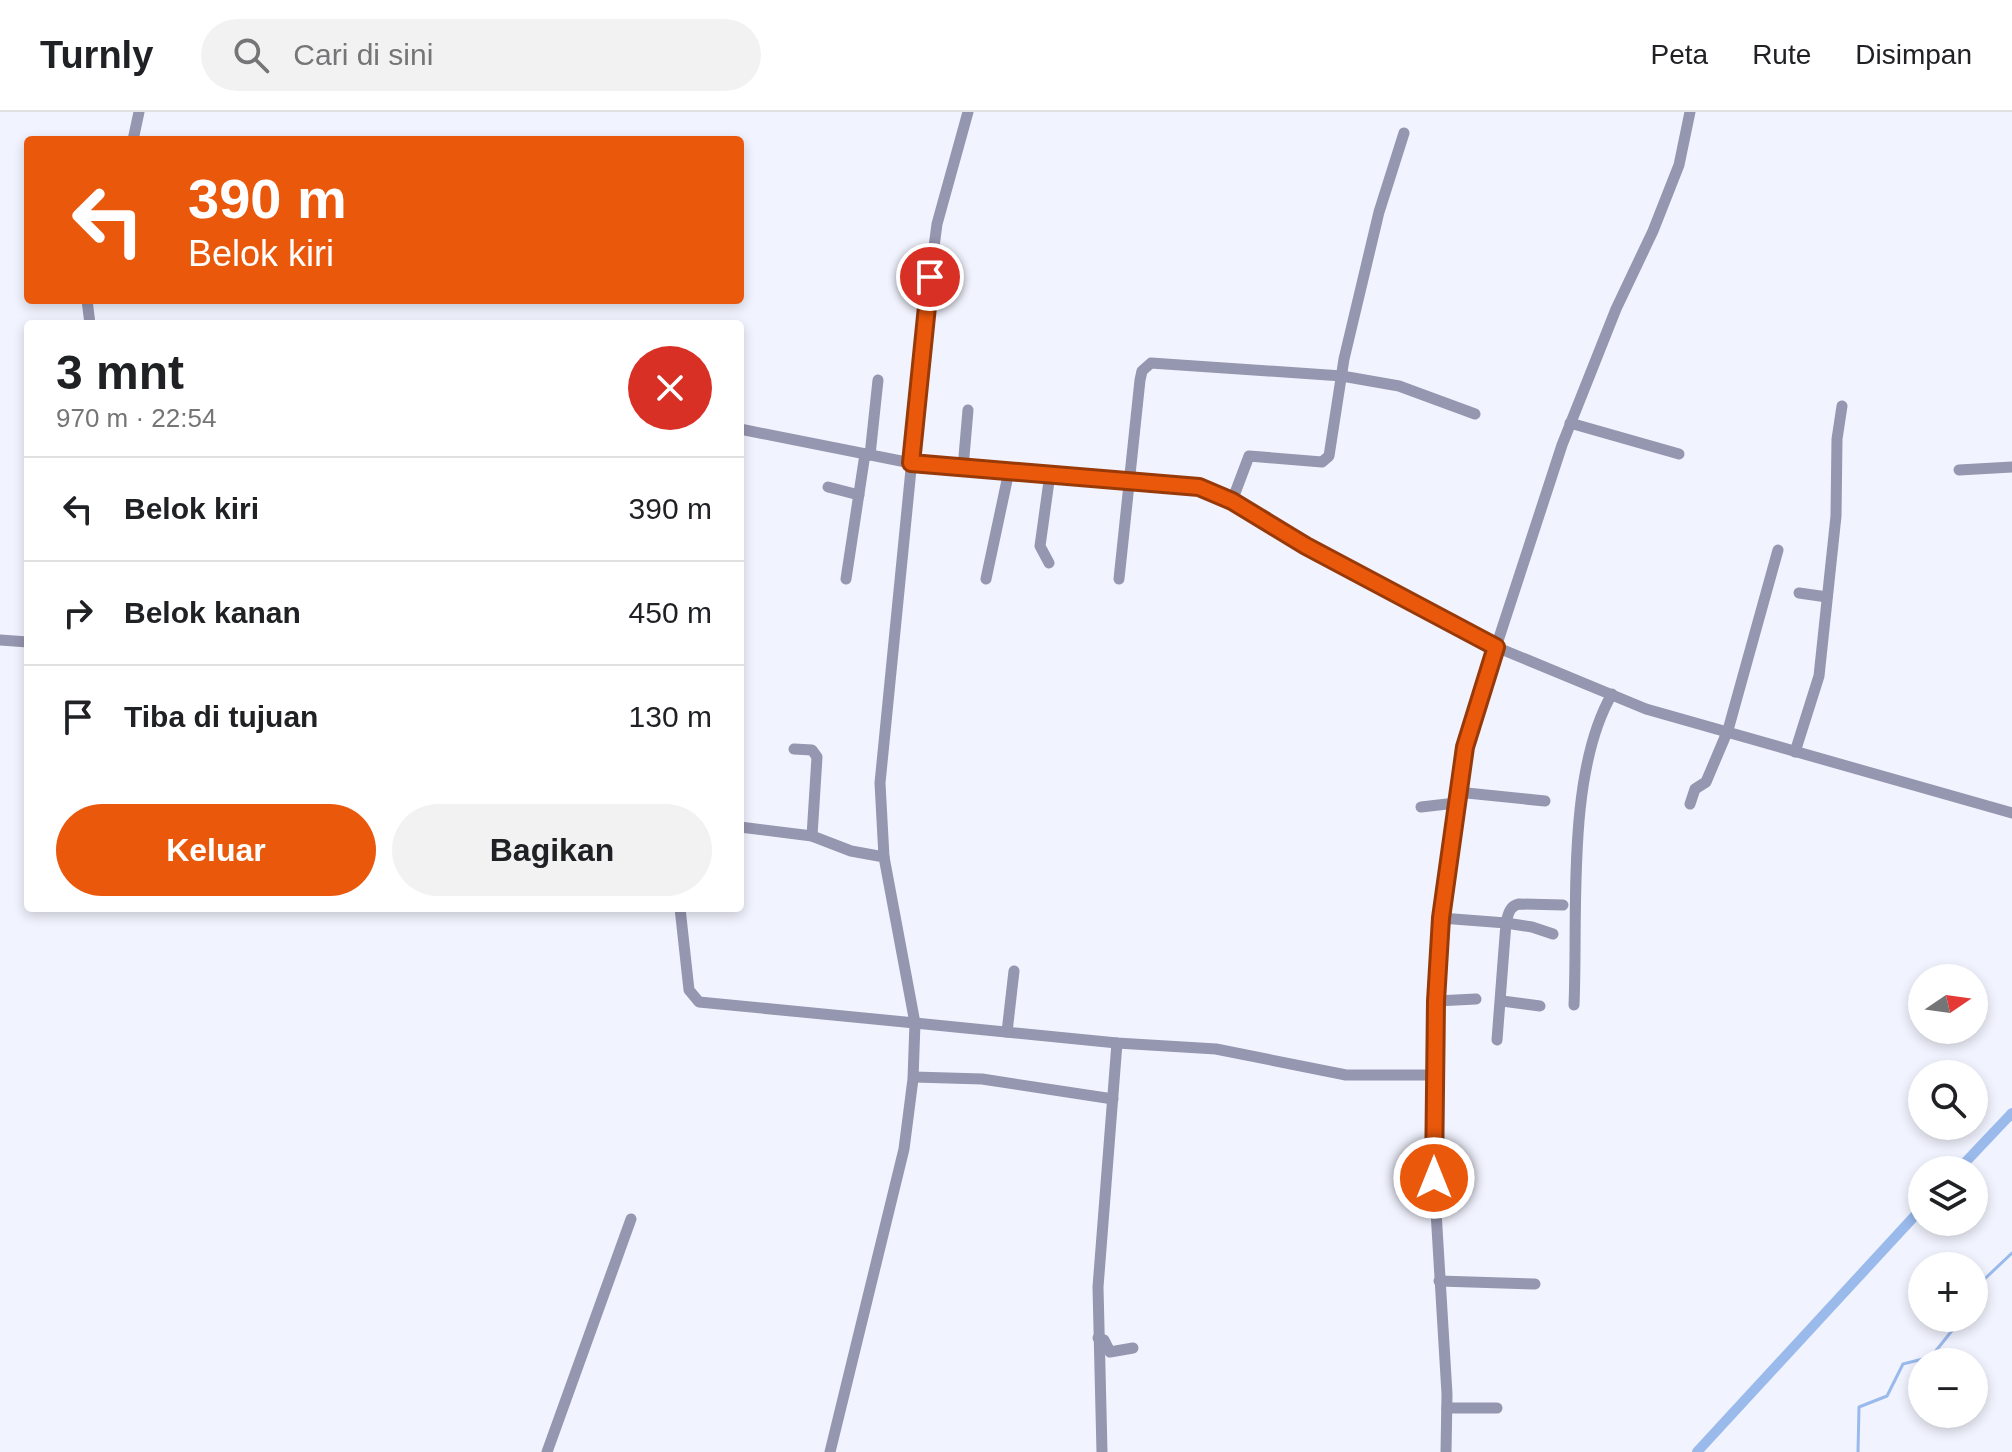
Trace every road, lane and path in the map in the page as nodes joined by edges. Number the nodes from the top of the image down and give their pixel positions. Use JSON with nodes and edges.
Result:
{"nodes":[{"id":1,"x":139,"y":112,"type":"edge"},
{"id":2,"x":968,"y":112,"type":"edge"},
{"id":3,"x":1690,"y":112,"type":"edge"},
{"id":4,"x":1404,"y":133,"type":"dead end"},
{"id":5,"x":134,"y":136,"type":"edge"},
{"id":6,"x":1342,"y":376,"type":"junction"},
{"id":7,"x":878,"y":380,"type":"dead end"},
{"id":8,"x":1842,"y":406,"type":"dead end"},
{"id":9,"x":968,"y":410,"type":"dead end"},
{"id":10,"x":1475,"y":414,"type":"dead end"},
{"id":11,"x":1570,"y":423,"type":"junction"},
{"id":12,"x":744,"y":430,"type":"edge"},
{"id":13,"x":1679,"y":454,"type":"dead end"},
{"id":14,"x":867,"y":455,"type":"junction"},
{"id":15,"x":911,"y":463,"type":"junction"},
{"id":16,"x":2012,"y":467,"type":"edge"},
{"id":17,"x":963,"y":468,"type":"junction"},
{"id":18,"x":1959,"y":470,"type":"dead end"},
{"id":19,"x":1009,"y":471,"type":"junction"},
{"id":20,"x":1050,"y":474,"type":"junction"},
{"id":21,"x":1129,"y":480,"type":"junction"},
{"id":22,"x":828,"y":487,"type":"dead end"},
{"id":23,"x":859,"y":495,"type":"junction"},
{"id":24,"x":1232,"y":501,"type":"junction"},
{"id":25,"x":1778,"y":550,"type":"dead end"},
{"id":26,"x":1049,"y":563,"type":"dead end"},
{"id":27,"x":846,"y":579,"type":"dead end"},
{"id":28,"x":986,"y":579,"type":"dead end"},
{"id":29,"x":1119,"y":579,"type":"dead end"},
{"id":30,"x":1799,"y":593,"type":"dead end"},
{"id":31,"x":1827,"y":597,"type":"junction"},
{"id":32,"x":0,"y":640,"type":"edge"},
{"id":33,"x":24,"y":642,"type":"edge"},
{"id":34,"x":1496,"y":647,"type":"junction"},
{"id":35,"x":1612,"y":694,"type":"junction"},
{"id":36,"x":1728,"y":730,"type":"junction"},
{"id":37,"x":794,"y":749,"type":"dead end"},
{"id":38,"x":1795,"y":752,"type":"junction"},
{"id":39,"x":1457,"y":798,"type":"junction"},
{"id":40,"x":1545,"y":801,"type":"dead end"},
{"id":41,"x":1690,"y":804,"type":"dead end"},
{"id":42,"x":1421,"y":807,"type":"dead end"},
{"id":43,"x":2012,"y":813,"type":"edge"},
{"id":44,"x":744,"y":828,"type":"edge"},
{"id":45,"x":812,"y":836,"type":"junction"},
{"id":46,"x":884,"y":857,"type":"junction"},
{"id":47,"x":1563,"y":905,"type":"dead end"},
{"id":48,"x":680,"y":912,"type":"edge"},
{"id":49,"x":1441,"y":918,"type":"junction"},
{"id":50,"x":1506,"y":923,"type":"junction"},
{"id":51,"x":1553,"y":934,"type":"dead end"},
{"id":52,"x":1014,"y":971,"type":"dead end"},
{"id":53,"x":1476,"y":999,"type":"dead end"},
{"id":54,"x":1436,"y":1001,"type":"junction"},
{"id":55,"x":1502,"y":1001,"type":"junction"},
{"id":56,"x":1574,"y":1005,"type":"dead end"},
{"id":57,"x":1540,"y":1006,"type":"dead end"},
{"id":58,"x":915,"y":1023,"type":"junction"},
{"id":59,"x":1007,"y":1032,"type":"junction"},
{"id":60,"x":1497,"y":1040,"type":"dead end"},
{"id":61,"x":1117,"y":1043,"type":"junction"},
{"id":62,"x":1434,"y":1075,"type":"junction"},
{"id":63,"x":914,"y":1077,"type":"junction"},
{"id":64,"x":1113,"y":1099,"type":"junction"},
{"id":65,"x":631,"y":1219,"type":"dead end"},
{"id":66,"x":1439,"y":1281,"type":"junction"},
{"id":67,"x":1535,"y":1284,"type":"dead end"},
{"id":68,"x":1098,"y":1338,"type":"junction"},
{"id":69,"x":1133,"y":1348,"type":"dead end"},
{"id":70,"x":1447,"y":1408,"type":"junction"},
{"id":71,"x":1497,"y":1408,"type":"dead end"},
{"id":72,"x":547,"y":1452,"type":"edge"},
{"id":73,"x":830,"y":1452,"type":"edge"},
{"id":74,"x":1102,"y":1452,"type":"edge"},
{"id":75,"x":1446,"y":1452,"type":"edge"}],
"edges":[{"from":1,"to":5,"type":"street"},
{"from":2,"to":15,"type":"street"},
{"from":3,"to":11,"type":"street"},
{"from":4,"to":6,"type":"street"},
{"from":6,"to":10,"type":"street"},
{"from":6,"to":21,"type":"street"},
{"from":6,"to":24,"type":"street"},
{"from":7,"to":14,"type":"street"},
{"from":8,"to":31,"type":"street"},
{"from":9,"to":17,"type":"street"},
{"from":11,"to":13,"type":"street"},
{"from":11,"to":34,"type":"street"},
{"from":12,"to":14,"type":"street"},
{"from":14,"to":15,"type":"street"},
{"from":14,"to":23,"type":"street"},
{"from":15,"to":17,"type":"street"},
{"from":15,"to":46,"type":"street"},
{"from":16,"to":18,"type":"street"},
{"from":17,"to":19,"type":"street"},
{"from":19,"to":20,"type":"street"},
{"from":19,"to":28,"type":"street"},
{"from":20,"to":21,"type":"street"},
{"from":20,"to":26,"type":"street"},
{"from":21,"to":24,"type":"street"},
{"from":21,"to":29,"type":"street"},
{"from":22,"to":23,"type":"street"},
{"from":23,"to":27,"type":"street"},
{"from":24,"to":34,"type":"street"},
{"from":25,"to":36,"type":"street"},
{"from":30,"to":31,"type":"street"},
{"from":31,"to":38,"type":"street"},
{"from":32,"to":33,"type":"street"},
{"from":34,"to":35,"type":"street"},
{"from":34,"to":39,"type":"street"},
{"from":35,"to":36,"type":"street"},
{"from":35,"to":56,"type":"street"},
{"from":36,"to":38,"type":"street"},
{"from":36,"to":41,"type":"street"},
{"from":37,"to":45,"type":"street"},
{"from":38,"to":43,"type":"street"},
{"from":39,"to":40,"type":"street"},
{"from":39,"to":42,"type":"street"},
{"from":39,"to":49,"type":"street"},
{"from":44,"to":45,"type":"street"},
{"from":45,"to":46,"type":"street"},
{"from":46,"to":58,"type":"street"},
{"from":47,"to":50,"type":"street"},
{"from":48,"to":58,"type":"street"},
{"from":49,"to":50,"type":"street"},
{"from":49,"to":54,"type":"street"},
{"from":50,"to":51,"type":"street"},
{"from":50,"to":55,"type":"street"},
{"from":52,"to":59,"type":"street"},
{"from":53,"to":54,"type":"street"},
{"from":54,"to":62,"type":"street"},
{"from":55,"to":57,"type":"street"},
{"from":55,"to":60,"type":"street"},
{"from":58,"to":59,"type":"street"},
{"from":58,"to":63,"type":"street"},
{"from":59,"to":61,"type":"street"},
{"from":61,"to":62,"type":"street"},
{"from":61,"to":64,"type":"street"},
{"from":62,"to":66,"type":"street"},
{"from":63,"to":64,"type":"street"},
{"from":63,"to":73,"type":"street"},
{"from":64,"to":68,"type":"street"},
{"from":65,"to":72,"type":"street"},
{"from":66,"to":67,"type":"street"},
{"from":66,"to":70,"type":"street"},
{"from":68,"to":69,"type":"street"},
{"from":68,"to":74,"type":"street"},
{"from":70,"to":71,"type":"street"},
{"from":70,"to":75,"type":"street"}]}
